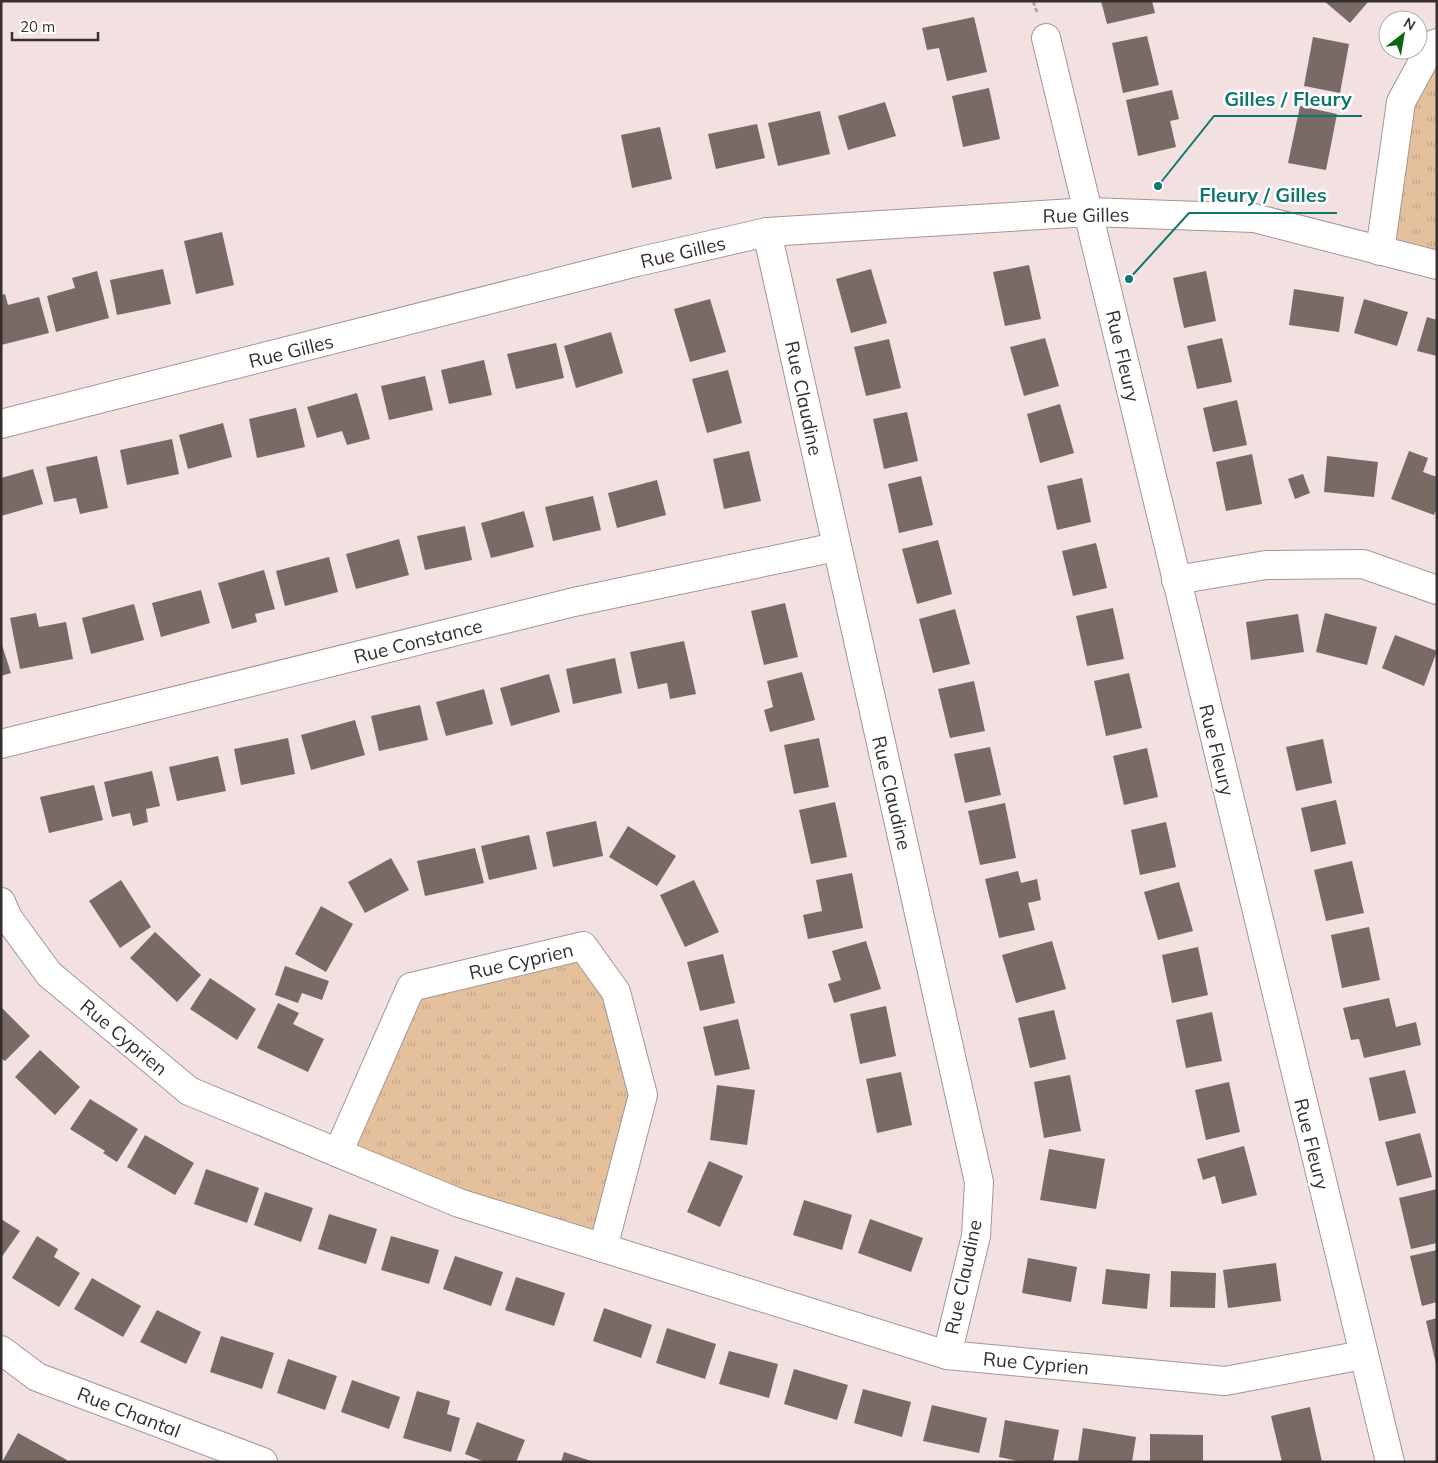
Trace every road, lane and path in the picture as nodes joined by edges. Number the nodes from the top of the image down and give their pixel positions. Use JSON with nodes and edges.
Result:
{"nodes":[{"id":1,"x":1046,"y":38,"type":"dead end"},
{"id":2,"x":1437,"y":43,"type":"edge"},
{"id":3,"x":1090,"y":212,"type":"junction"},
{"id":4,"x":767,"y":232,"type":"junction"},
{"id":5,"x":1380,"y":251,"type":"junction"},
{"id":6,"x":1437,"y":265,"type":"edge"},
{"id":7,"x":1,"y":424,"type":"edge"},
{"id":8,"x":836,"y":547,"type":"junction"},
{"id":9,"x":1176,"y":580,"type":"junction"},
{"id":10,"x":1437,"y":590,"type":"edge"},
{"id":11,"x":1,"y":744,"type":"edge"},
{"id":12,"x":1,"y":902,"type":"edge"},
{"id":13,"x":338,"y":1154,"type":"junction"},
{"id":14,"x":604,"y":1248,"type":"junction"},
{"id":15,"x":1,"y":1350,"type":"edge"},
{"id":16,"x":947,"y":1355,"type":"junction"},
{"id":17,"x":1363,"y":1355,"type":"junction"},
{"id":18,"x":263,"y":1462,"type":"edge"},
{"id":19,"x":1390,"y":1462,"type":"edge"}],
"edges":[{"from":1,"to":3,"type":"street","name":"Rue Fleury"},
{"from":2,"to":5,"type":"street"},
{"from":3,"to":4,"type":"street","name":"Rue Gilles"},
{"from":3,"to":5,"type":"street","name":"Rue Gilles"},
{"from":3,"to":9,"type":"street","name":"Rue Fleury"},
{"from":4,"to":7,"type":"street","name":"Rue Gilles"},
{"from":4,"to":8,"type":"street","name":"Rue Claudine"},
{"from":5,"to":6,"type":"street","name":"Rue Gilles"},
{"from":8,"to":11,"type":"street","name":"Rue Constance"},
{"from":8,"to":16,"type":"street","name":"Rue Claudine"},
{"from":9,"to":10,"type":"street"},
{"from":9,"to":17,"type":"street","name":"Rue Fleury"},
{"from":12,"to":13,"type":"street","name":"Rue Cyprien"},
{"from":13,"to":14,"type":"street","name":"Rue Cyprien"},
{"from":13,"to":14,"type":"street","name":"Rue Cyprien"},
{"from":14,"to":16,"type":"street","name":"Rue Cyprien"},
{"from":15,"to":18,"type":"street","name":"Rue Chantal"},
{"from":16,"to":17,"type":"street","name":"Rue Cyprien"},
{"from":17,"to":19,"type":"street","name":"Rue Fleury"}]}
